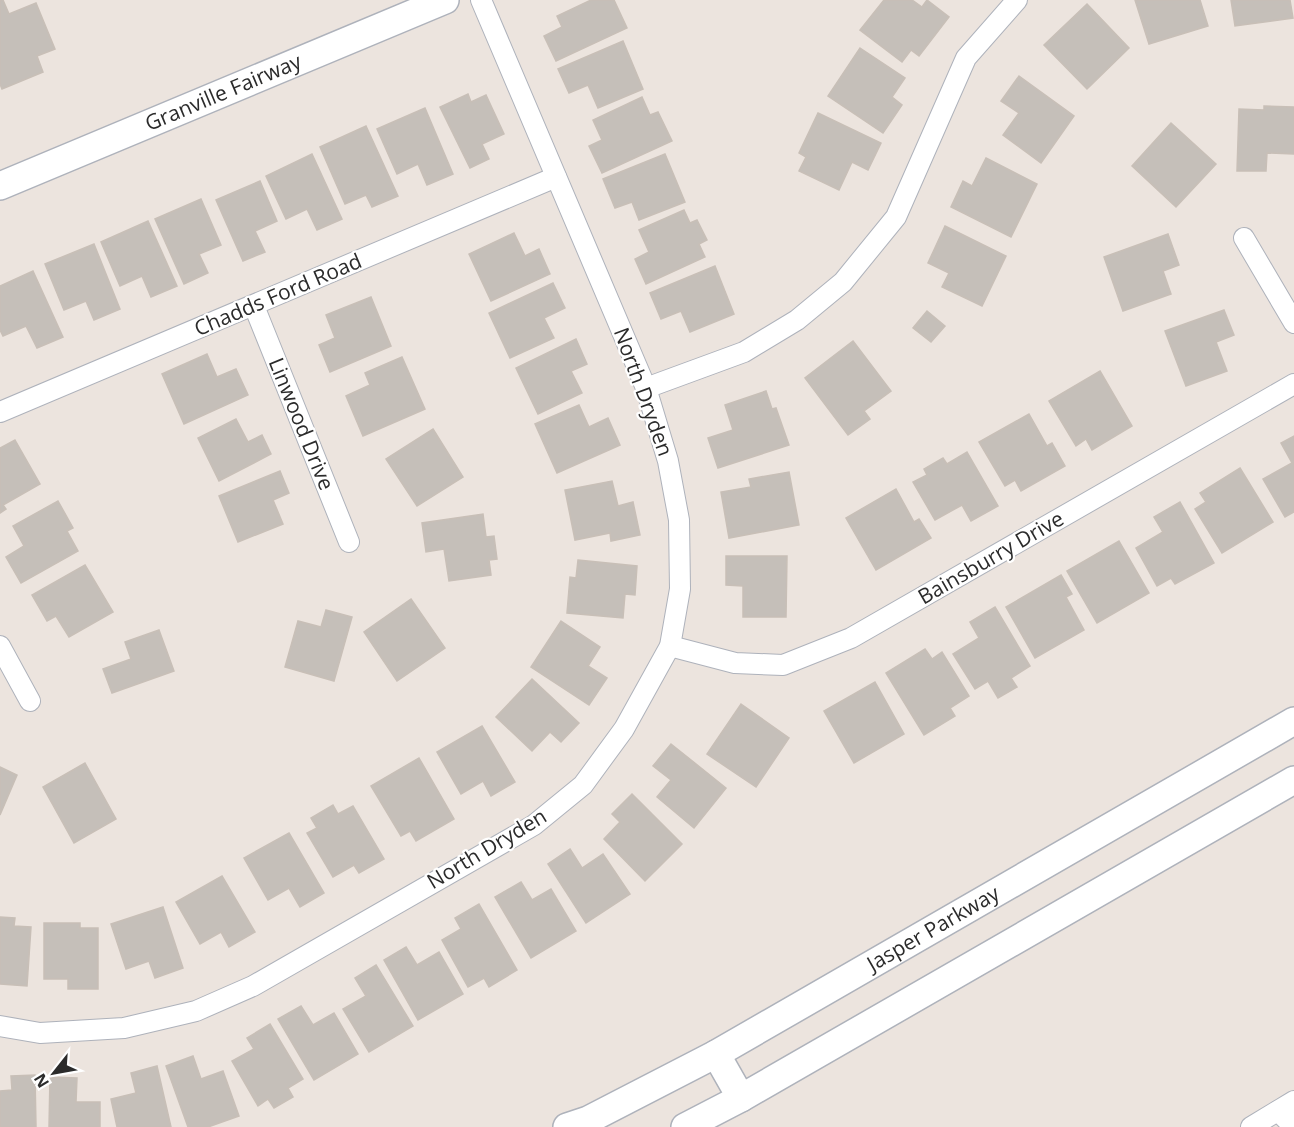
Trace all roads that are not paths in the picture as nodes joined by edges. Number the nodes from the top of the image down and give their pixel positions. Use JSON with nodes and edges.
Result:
{"nodes":[{"id":1,"x":445,"y":0,"type":"edge"},
{"id":2,"x":481,"y":0,"type":"edge"},
{"id":3,"x":1017,"y":0,"type":"edge"},
{"id":4,"x":556,"y":177,"type":"junction"},
{"id":5,"x":0,"y":186,"type":"edge"},
{"id":6,"x":1244,"y":238,"type":"dead end"},
{"id":7,"x":254,"y":306,"type":"junction"},
{"id":8,"x":1294,"y":323,"type":"edge"},
{"id":9,"x":1294,"y":384,"type":"edge"},
{"id":10,"x":646,"y":388,"type":"junction"},
{"id":11,"x":0,"y":412,"type":"edge"},
{"id":12,"x":349,"y":542,"type":"dead end"},
{"id":13,"x":0,"y":646,"type":"edge"},
{"id":14,"x":670,"y":646,"type":"junction"},
{"id":15,"x":30,"y":701,"type":"dead end"},
{"id":16,"x":1294,"y":722,"type":"edge"},
{"id":17,"x":1294,"y":780,"type":"edge"},
{"id":18,"x":0,"y":1026,"type":"edge"},
{"id":19,"x":716,"y":1054,"type":"junction"},
{"id":20,"x":741,"y":1098,"type":"junction"},
{"id":21,"x":1286,"y":1106,"type":"edge"},
{"id":22,"x":567,"y":1127,"type":"edge"},
{"id":23,"x":685,"y":1127,"type":"edge"},
{"id":24,"x":1251,"y":1127,"type":"edge"},
{"id":25,"x":1294,"y":1127,"type":"edge"}],
"edges":[{"from":1,"to":5,"type":"main road","name":"Granville Fairway"},
{"from":2,"to":4,"type":"street","name":"North Dryden"},
{"from":3,"to":10,"type":"street"},
{"from":4,"to":7,"type":"street","name":"Chadds Ford Road"},
{"from":4,"to":10,"type":"street","name":"North Dryden"},
{"from":6,"to":8,"type":"street"},
{"from":7,"to":11,"type":"street","name":"Chadds Ford Road"},
{"from":7,"to":12,"type":"street","name":"Linwood Drive"},
{"from":9,"to":14,"type":"street","name":"Bainsburry Drive"},
{"from":10,"to":14,"type":"street","name":"North Dryden"},
{"from":13,"to":15,"type":"street"},
{"from":14,"to":18,"type":"street","name":"North Dryden"},
{"from":16,"to":19,"type":"main road","name":"Jasper Parkway"},
{"from":17,"to":20,"type":"main road"},
{"from":19,"to":20,"type":"main road"},
{"from":19,"to":22,"type":"main road","name":"Jasper Parkway"},
{"from":20,"to":23,"type":"main road"},
{"from":21,"to":24,"type":"street"},
{"from":21,"to":25,"type":"street"}]}
